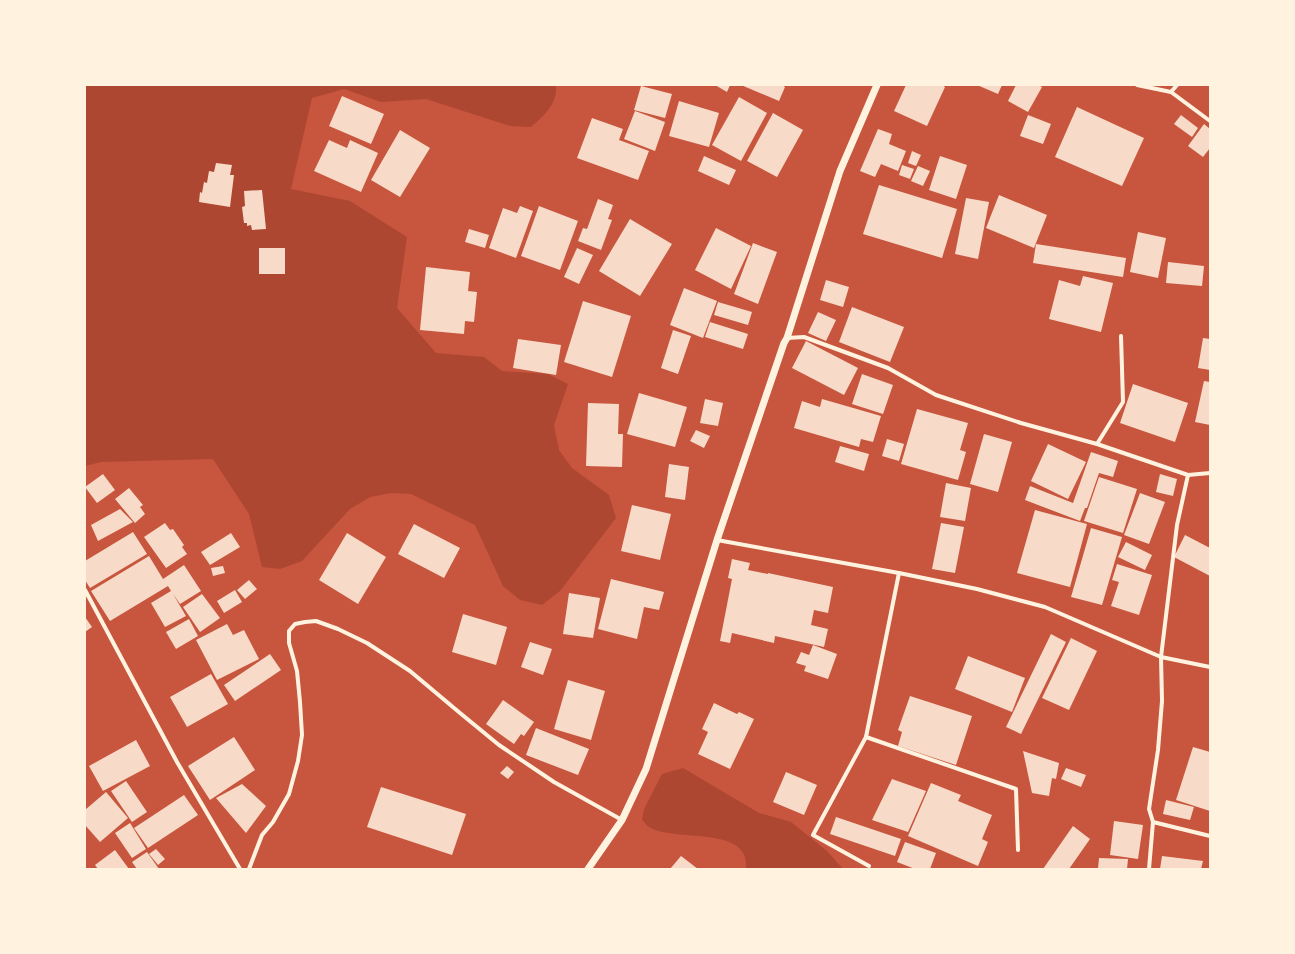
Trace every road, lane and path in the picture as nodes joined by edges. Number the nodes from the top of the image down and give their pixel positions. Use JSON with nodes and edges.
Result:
{"nodes":[{"id":1,"x":877,"y":85,"type":"edge"},
{"id":2,"x":1137,"y":85,"type":"edge"},
{"id":3,"x":1177,"y":85,"type":"edge"},
{"id":4,"x":1170,"y":92,"type":"junction"},
{"id":5,"x":1210,"y":121,"type":"edge"},
{"id":6,"x":1121,"y":336,"type":"dead end"},
{"id":7,"x":787,"y":338,"type":"junction"},
{"id":8,"x":1096,"y":444,"type":"junction"},
{"id":9,"x":1210,"y":473,"type":"edge"},
{"id":10,"x":1188,"y":475,"type":"junction"},
{"id":11,"x":717,"y":540,"type":"junction"},
{"id":12,"x":899,"y":573,"type":"junction"},
{"id":13,"x":85,"y":590,"type":"edge"},
{"id":14,"x":1161,"y":657,"type":"junction"},
{"id":15,"x":1210,"y":667,"type":"edge"},
{"id":16,"x":866,"y":737,"type":"junction"},
{"id":17,"x":622,"y":820,"type":"junction"},
{"id":18,"x":1153,"y":822,"type":"junction"},
{"id":19,"x":1210,"y":836,"type":"edge"},
{"id":20,"x":1018,"y":850,"type":"dead end"},
{"id":21,"x":869,"y":866,"type":"dead end"},
{"id":22,"x":240,"y":869,"type":"edge"},
{"id":23,"x":249,"y":869,"type":"edge"},
{"id":24,"x":588,"y":869,"type":"edge"},
{"id":25,"x":1149,"y":869,"type":"edge"}],
"edges":[{"from":1,"to":7,"type":"street"},
{"from":2,"to":4,"type":"street"},
{"from":3,"to":4,"type":"street"},
{"from":4,"to":5,"type":"street"},
{"from":6,"to":8,"type":"street"},
{"from":7,"to":8,"type":"street"},
{"from":7,"to":11,"type":"street"},
{"from":8,"to":10,"type":"street"},
{"from":9,"to":10,"type":"street"},
{"from":10,"to":14,"type":"street"},
{"from":11,"to":12,"type":"street"},
{"from":11,"to":17,"type":"street"},
{"from":12,"to":14,"type":"street"},
{"from":12,"to":16,"type":"street"},
{"from":13,"to":22,"type":"street"},
{"from":14,"to":15,"type":"street"},
{"from":14,"to":18,"type":"street"},
{"from":16,"to":20,"type":"street"},
{"from":16,"to":21,"type":"street"},
{"from":17,"to":23,"type":"street"},
{"from":17,"to":24,"type":"street"},
{"from":18,"to":19,"type":"street"},
{"from":18,"to":25,"type":"street"}]}
